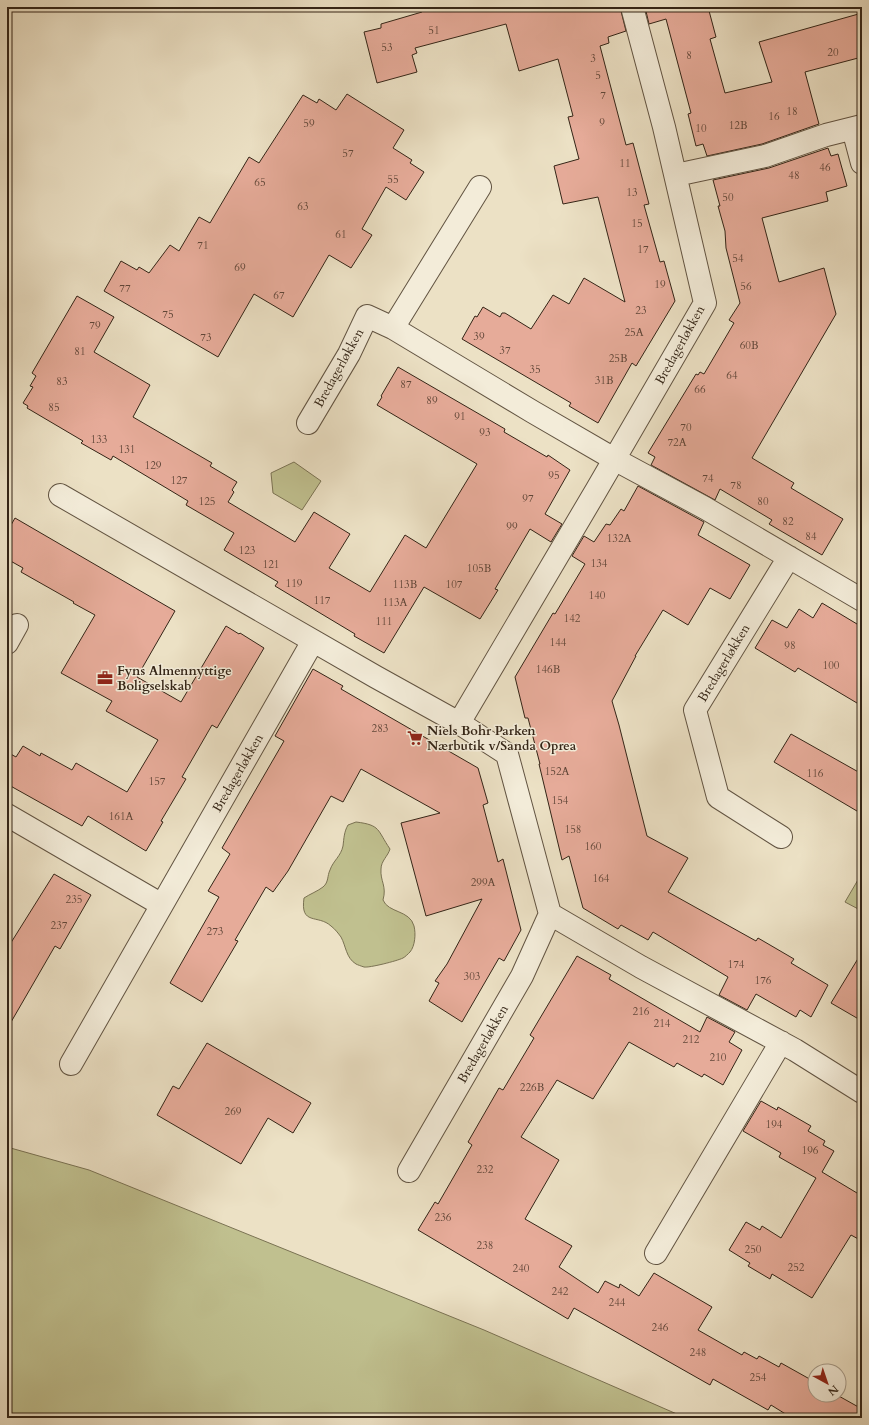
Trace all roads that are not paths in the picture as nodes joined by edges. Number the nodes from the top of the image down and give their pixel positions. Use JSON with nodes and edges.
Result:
{"nodes":[{"id":1,"x":632,"y":7,"type":"edge"},
{"id":2,"x":857,"y":127,"type":"edge"},
{"id":3,"x":862,"y":163,"type":"edge"},
{"id":4,"x":676,"y":175,"type":"junction"},
{"id":5,"x":480,"y":187,"type":"dead end"},
{"id":6,"x":393,"y":328,"type":"junction"},
{"id":7,"x":308,"y":423,"type":"dead end"},
{"id":8,"x":614,"y":459,"type":"junction"},
{"id":9,"x":60,"y":495,"type":"dead end"},
{"id":10,"x":789,"y":557,"type":"junction"},
{"id":11,"x":862,"y":600,"type":"edge"},
{"id":12,"x":313,"y":641,"type":"junction"},
{"id":13,"x":459,"y":723,"type":"junction"},
{"id":14,"x":7,"y":815,"type":"edge"},
{"id":15,"x":781,"y":836,"type":"dead end"},
{"id":16,"x":162,"y":905,"type":"junction"},
{"id":17,"x":550,"y":914,"type":"junction"},
{"id":18,"x":781,"y":1042,"type":"junction"},
{"id":19,"x":71,"y":1064,"type":"dead end"},
{"id":20,"x":862,"y":1092,"type":"edge"},
{"id":21,"x":409,"y":1171,"type":"dead end"},
{"id":22,"x":656,"y":1253,"type":"dead end"}],
"edges":[{"from":1,"to":4,"type":"street","name":"Bredagerløkken"},
{"from":2,"to":3,"type":"street"},
{"from":2,"to":4,"type":"street"},
{"from":4,"to":8,"type":"street","name":"Bredagerløkken"},
{"from":5,"to":6,"type":"street"},
{"from":6,"to":7,"type":"street","name":"Bredagerløkken"},
{"from":6,"to":8,"type":"street","name":"Bredagerløkken"},
{"from":8,"to":10,"type":"street","name":"Bredagerløkken"},
{"from":8,"to":13,"type":"street","name":"Bredagerløkken"},
{"from":9,"to":12,"type":"street"},
{"from":10,"to":11,"type":"street","name":"Bredagerløkken"},
{"from":10,"to":15,"type":"street","name":"Bredagerløkken"},
{"from":12,"to":13,"type":"street"},
{"from":12,"to":16,"type":"street","name":"Bredagerløkken"},
{"from":13,"to":17,"type":"street"},
{"from":14,"to":16,"type":"street"},
{"from":16,"to":19,"type":"street","name":"Bredagerløkken"},
{"from":17,"to":18,"type":"street"},
{"from":17,"to":21,"type":"street","name":"Bredagerløkken"},
{"from":18,"to":20,"type":"street"},
{"from":18,"to":22,"type":"street"}]}
